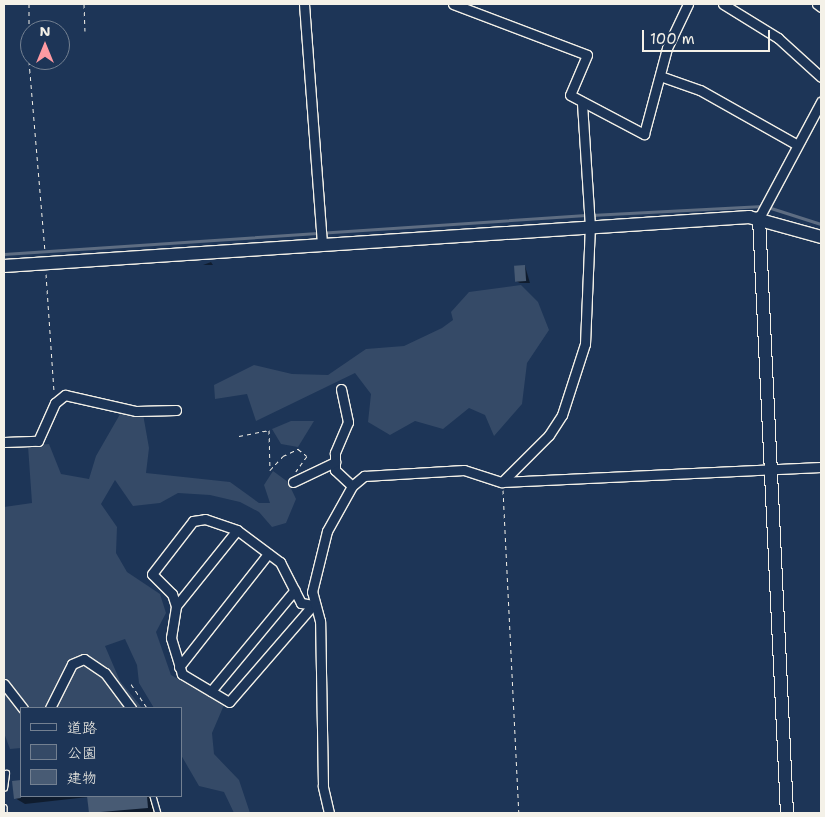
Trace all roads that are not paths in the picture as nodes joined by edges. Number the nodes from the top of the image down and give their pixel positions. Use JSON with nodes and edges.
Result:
{"nodes":[{"id":1,"x":304,"y":4,"type":"edge"},
{"id":2,"x":453,"y":4,"type":"edge"},
{"id":3,"x":688,"y":4,"type":"edge"},
{"id":4,"x":722,"y":4,"type":"edge"},
{"id":5,"x":817,"y":4,"type":"edge"},
{"id":6,"x":821,"y":7,"type":"edge"},
{"id":7,"x":660,"y":76,"type":"junction"},
{"id":8,"x":821,"y":76,"type":"edge"},
{"id":9,"x":582,"y":102,"type":"junction"},
{"id":10,"x":821,"y":102,"type":"edge"},
{"id":11,"x":796,"y":144,"type":"junction"},
{"id":12,"x":759,"y":216,"type":"junction"},
{"id":13,"x":590,"y":227,"type":"junction"},
{"id":14,"x":821,"y":238,"type":"edge"},
{"id":15,"x":322,"y":245,"type":"junction"},
{"id":16,"x":4,"y":266,"type":"edge"},
{"id":17,"x":341,"y":388,"type":"dead end"},
{"id":18,"x":176,"y":410,"type":"dead end"},
{"id":19,"x":4,"y":442,"type":"edge"},
{"id":20,"x":335,"y":462,"type":"junction"},
{"id":21,"x":821,"y":467,"type":"edge"},
{"id":22,"x":770,"y":470,"type":"junction"},
{"id":23,"x":294,"y":482,"type":"road end"},
{"id":24,"x":502,"y":482,"type":"junction"},
{"id":25,"x":352,"y":486,"type":"junction"},
{"id":26,"x":237,"y":530,"type":"junction"},
{"id":27,"x":268,"y":554,"type":"junction"},
{"id":28,"x":294,"y":590,"type":"junction"},
{"id":29,"x":313,"y":605,"type":"junction"},
{"id":30,"x":176,"y":606,"type":"junction"},
{"id":31,"x":179,"y":666,"type":"junction"},
{"id":32,"x":4,"y":684,"type":"edge"},
{"id":33,"x":211,"y":691,"type":"junction"},
{"id":34,"x":21,"y":707,"type":"edge"},
{"id":35,"x":50,"y":707,"type":"edge"},
{"id":36,"x":130,"y":707,"type":"edge"},
{"id":37,"x":6,"y":773,"type":"dead end"},
{"id":38,"x":4,"y":788,"type":"edge"},
{"id":39,"x":154,"y":797,"type":"edge"},
{"id":40,"x":4,"y":807,"type":"edge"},
{"id":41,"x":4,"y":813,"type":"edge"},
{"id":42,"x":158,"y":813,"type":"edge"},
{"id":43,"x":329,"y":813,"type":"edge"},
{"id":44,"x":787,"y":813,"type":"edge"}],
"edges":[{"from":1,"to":15,"type":"street"},
{"from":2,"to":9,"type":"street"},
{"from":3,"to":7,"type":"street"},
{"from":4,"to":8,"type":"street"},
{"from":5,"to":6,"type":"street"},
{"from":7,"to":9,"type":"street"},
{"from":7,"to":11,"type":"street"},
{"from":9,"to":13,"type":"street"},
{"from":10,"to":11,"type":"street"},
{"from":11,"to":12,"type":"street"},
{"from":12,"to":13,"type":"street"},
{"from":12,"to":14,"type":"street"},
{"from":12,"to":22,"type":"street"},
{"from":13,"to":15,"type":"street"},
{"from":13,"to":24,"type":"street"},
{"from":15,"to":16,"type":"street"},
{"from":17,"to":20,"type":"street"},
{"from":18,"to":19,"type":"street"},
{"from":20,"to":23,"type":"street"},
{"from":20,"to":25,"type":"street"},
{"from":21,"to":22,"type":"street"},
{"from":22,"to":24,"type":"street"},
{"from":22,"to":44,"type":"street"},
{"from":24,"to":25,"type":"street"},
{"from":25,"to":29,"type":"street"},
{"from":26,"to":27,"type":"street"},
{"from":26,"to":30,"type":"street"},
{"from":26,"to":30,"type":"street"},
{"from":27,"to":28,"type":"street"},
{"from":27,"to":31,"type":"street"},
{"from":28,"to":29,"type":"street"},
{"from":28,"to":33,"type":"street"},
{"from":29,"to":33,"type":"street"},
{"from":29,"to":43,"type":"street"},
{"from":30,"to":31,"type":"street"},
{"from":31,"to":33,"type":"street"},
{"from":32,"to":34,"type":"street"},
{"from":35,"to":36,"type":"street"},
{"from":37,"to":38,"type":"lane"},
{"from":39,"to":42,"type":"lane"},
{"from":40,"to":41,"type":"lane"}]}
